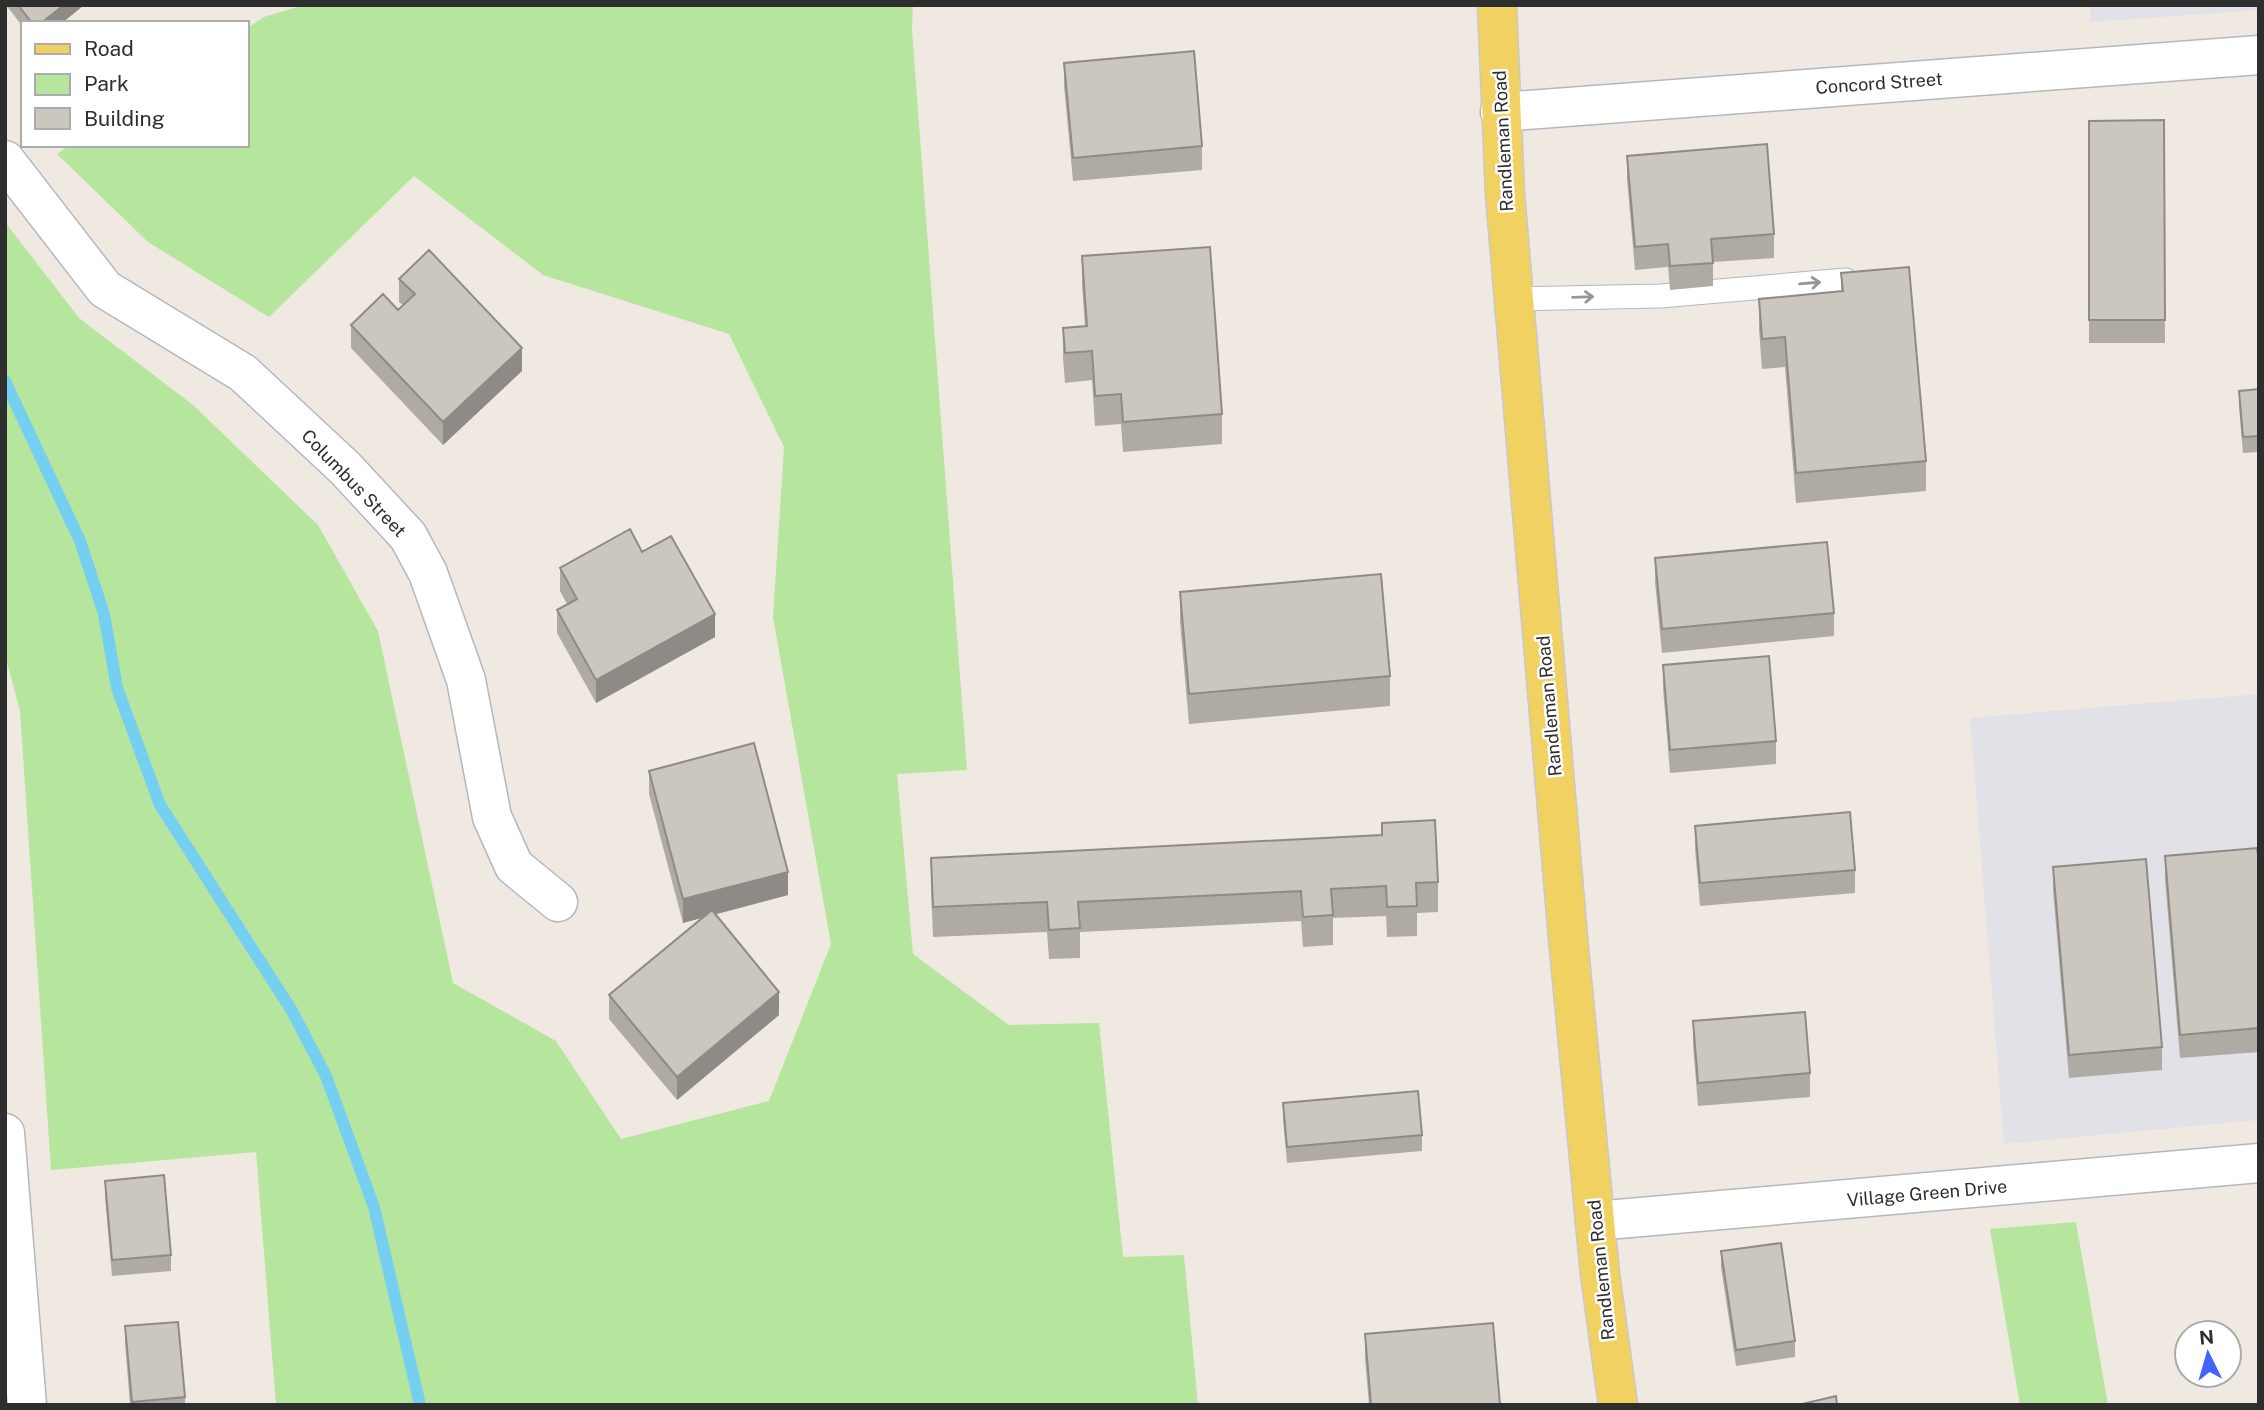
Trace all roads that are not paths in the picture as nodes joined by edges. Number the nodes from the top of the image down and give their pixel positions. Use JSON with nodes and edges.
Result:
{"nodes":[{"id":1,"x":1497,"y":5,"type":"edge"},
{"id":2,"x":2259,"y":55,"type":"edge"},
{"id":3,"x":1500,"y":112,"type":"junction"},
{"id":4,"x":5,"y":160,"type":"edge"},
{"id":5,"x":1846,"y":280,"type":"edge"},
{"id":6,"x":1514,"y":299,"type":"junction"},
{"id":7,"x":558,"y":902,"type":"dead end"},
{"id":8,"x":5,"y":1133,"type":"edge"},
{"id":9,"x":2259,"y":1163,"type":"edge"},
{"id":10,"x":1595,"y":1221,"type":"junction"},
{"id":11,"x":27,"y":1405,"type":"edge"},
{"id":12,"x":1618,"y":1405,"type":"edge"}],
"edges":[{"from":1,"to":3,"type":"main road","name":"Randleman Road"},
{"from":2,"to":3,"type":"street","name":"Concord Street"},
{"from":3,"to":6,"type":"main road","name":"Randleman Road"},
{"from":4,"to":7,"type":"street","name":"Columbus Street"},
{"from":6,"to":5,"type":"lane","one_way":true},
{"from":6,"to":10,"type":"main road","name":"Randleman Road"},
{"from":8,"to":11,"type":"street"},
{"from":9,"to":10,"type":"street","name":"Village Green Drive"},
{"from":10,"to":12,"type":"main road","name":"Randleman Road"}]}
